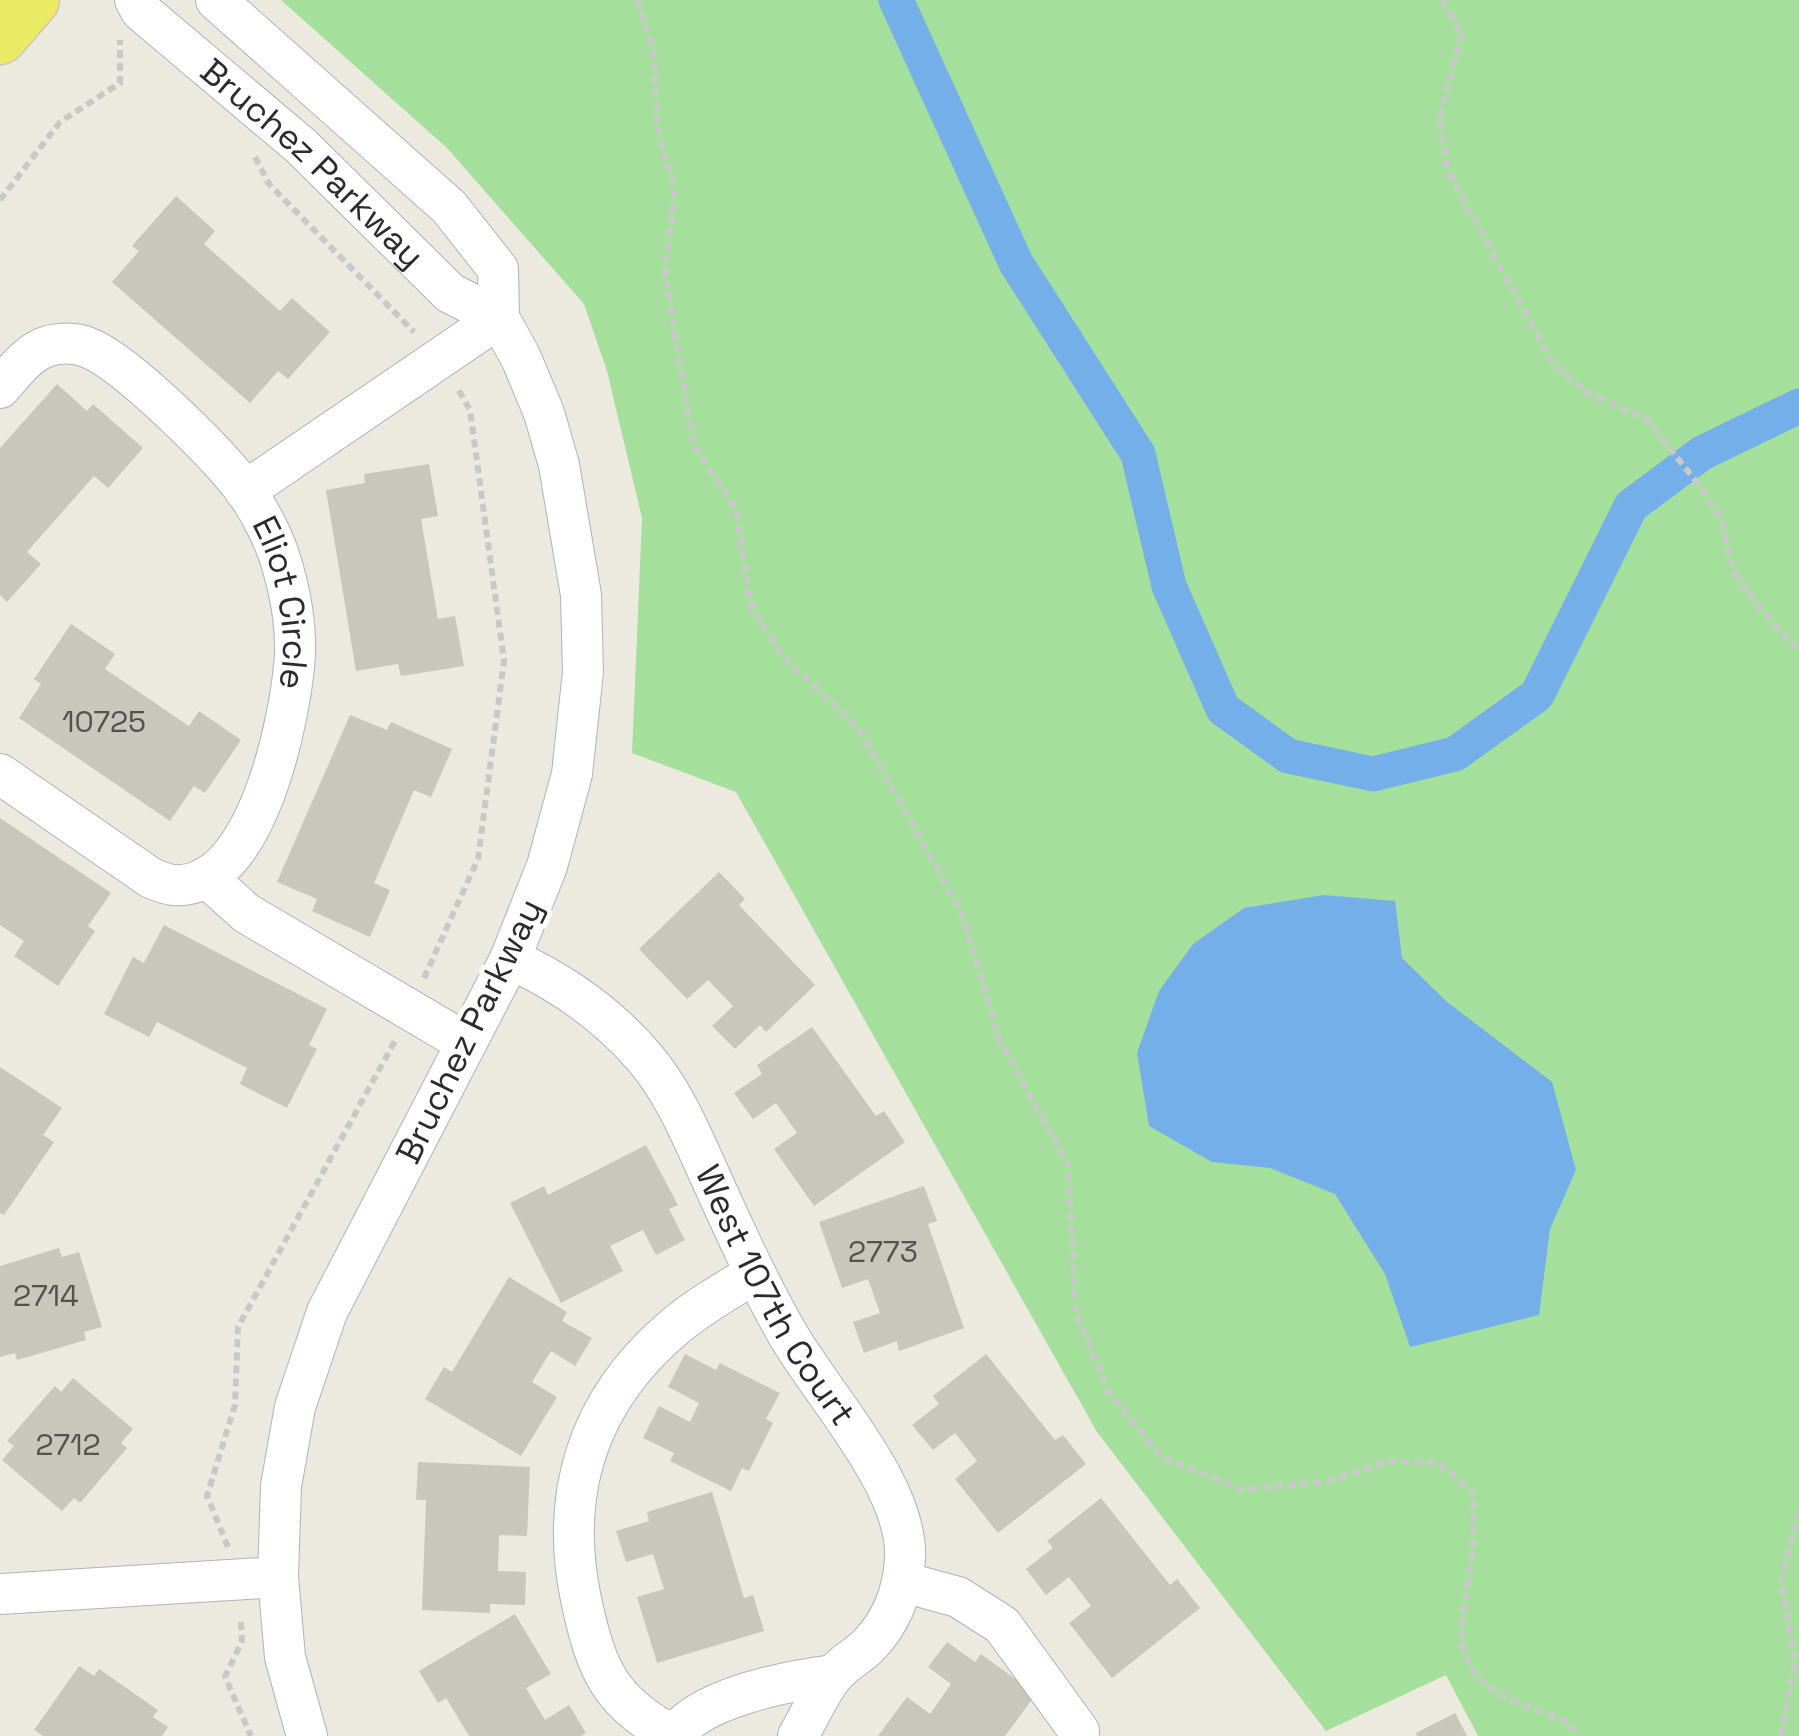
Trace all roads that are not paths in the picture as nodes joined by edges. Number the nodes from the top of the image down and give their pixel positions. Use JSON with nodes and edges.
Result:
{"nodes":[{"id":1,"x":34,"y":0,"type":"edge"},
{"id":2,"x":135,"y":0,"type":"edge"},
{"id":3,"x":216,"y":0,"type":"edge"},
{"id":4,"x":0,"y":38,"type":"edge"},
{"id":5,"x":499,"y":318,"type":"junction"},
{"id":6,"x":0,"y":388,"type":"edge"},
{"id":7,"x":246,"y":491,"type":"junction"},
{"id":8,"x":0,"y":774,"type":"edge"},
{"id":9,"x":206,"y":878,"type":"junction"},
{"id":10,"x":510,"y":959,"type":"junction"},
{"id":11,"x":466,"y":1043,"type":"junction"},
{"id":12,"x":755,"y":1273,"type":"junction"},
{"id":13,"x":259,"y":1578,"type":"junction"},
{"id":14,"x":903,"y":1582,"type":"junction"},
{"id":15,"x":0,"y":1594,"type":"edge"},
{"id":16,"x":833,"y":1676,"type":"junction"},
{"id":17,"x":1079,"y":1731,"type":"dead end"},
{"id":18,"x":307,"y":1736,"type":"edge"},
{"id":19,"x":674,"y":1736,"type":"edge"},
{"id":20,"x":798,"y":1736,"type":"edge"}],
"edges":[{"from":1,"to":4,"type":"main road"},
{"from":2,"to":5,"type":"street","name":"Bruchez Parkway"},
{"from":3,"to":5,"type":"street","name":"Bruchez Parkway"},
{"from":5,"to":7,"type":"street","name":"Eliot Circle"},
{"from":5,"to":10,"type":"street","name":"Bruchez Parkway"},
{"from":6,"to":7,"type":"street","name":"Eliot Circle"},
{"from":7,"to":9,"type":"street","name":"Eliot Circle"},
{"from":8,"to":9,"type":"street"},
{"from":9,"to":11,"type":"street"},
{"from":10,"to":11,"type":"street","name":"Bruchez Parkway"},
{"from":10,"to":12,"type":"street","name":"West 107th Court"},
{"from":11,"to":13,"type":"street","name":"Bruchez Parkway"},
{"from":12,"to":14,"type":"street","name":"West 107th Court"},
{"from":12,"to":19,"type":"street"},
{"from":13,"to":15,"type":"street"},
{"from":13,"to":18,"type":"street","name":"Bruchez Parkway"},
{"from":14,"to":16,"type":"street","name":"West 107th Court"},
{"from":14,"to":17,"type":"street"},
{"from":16,"to":19,"type":"street"},
{"from":16,"to":20,"type":"street","name":"West 107th Court"}]}
